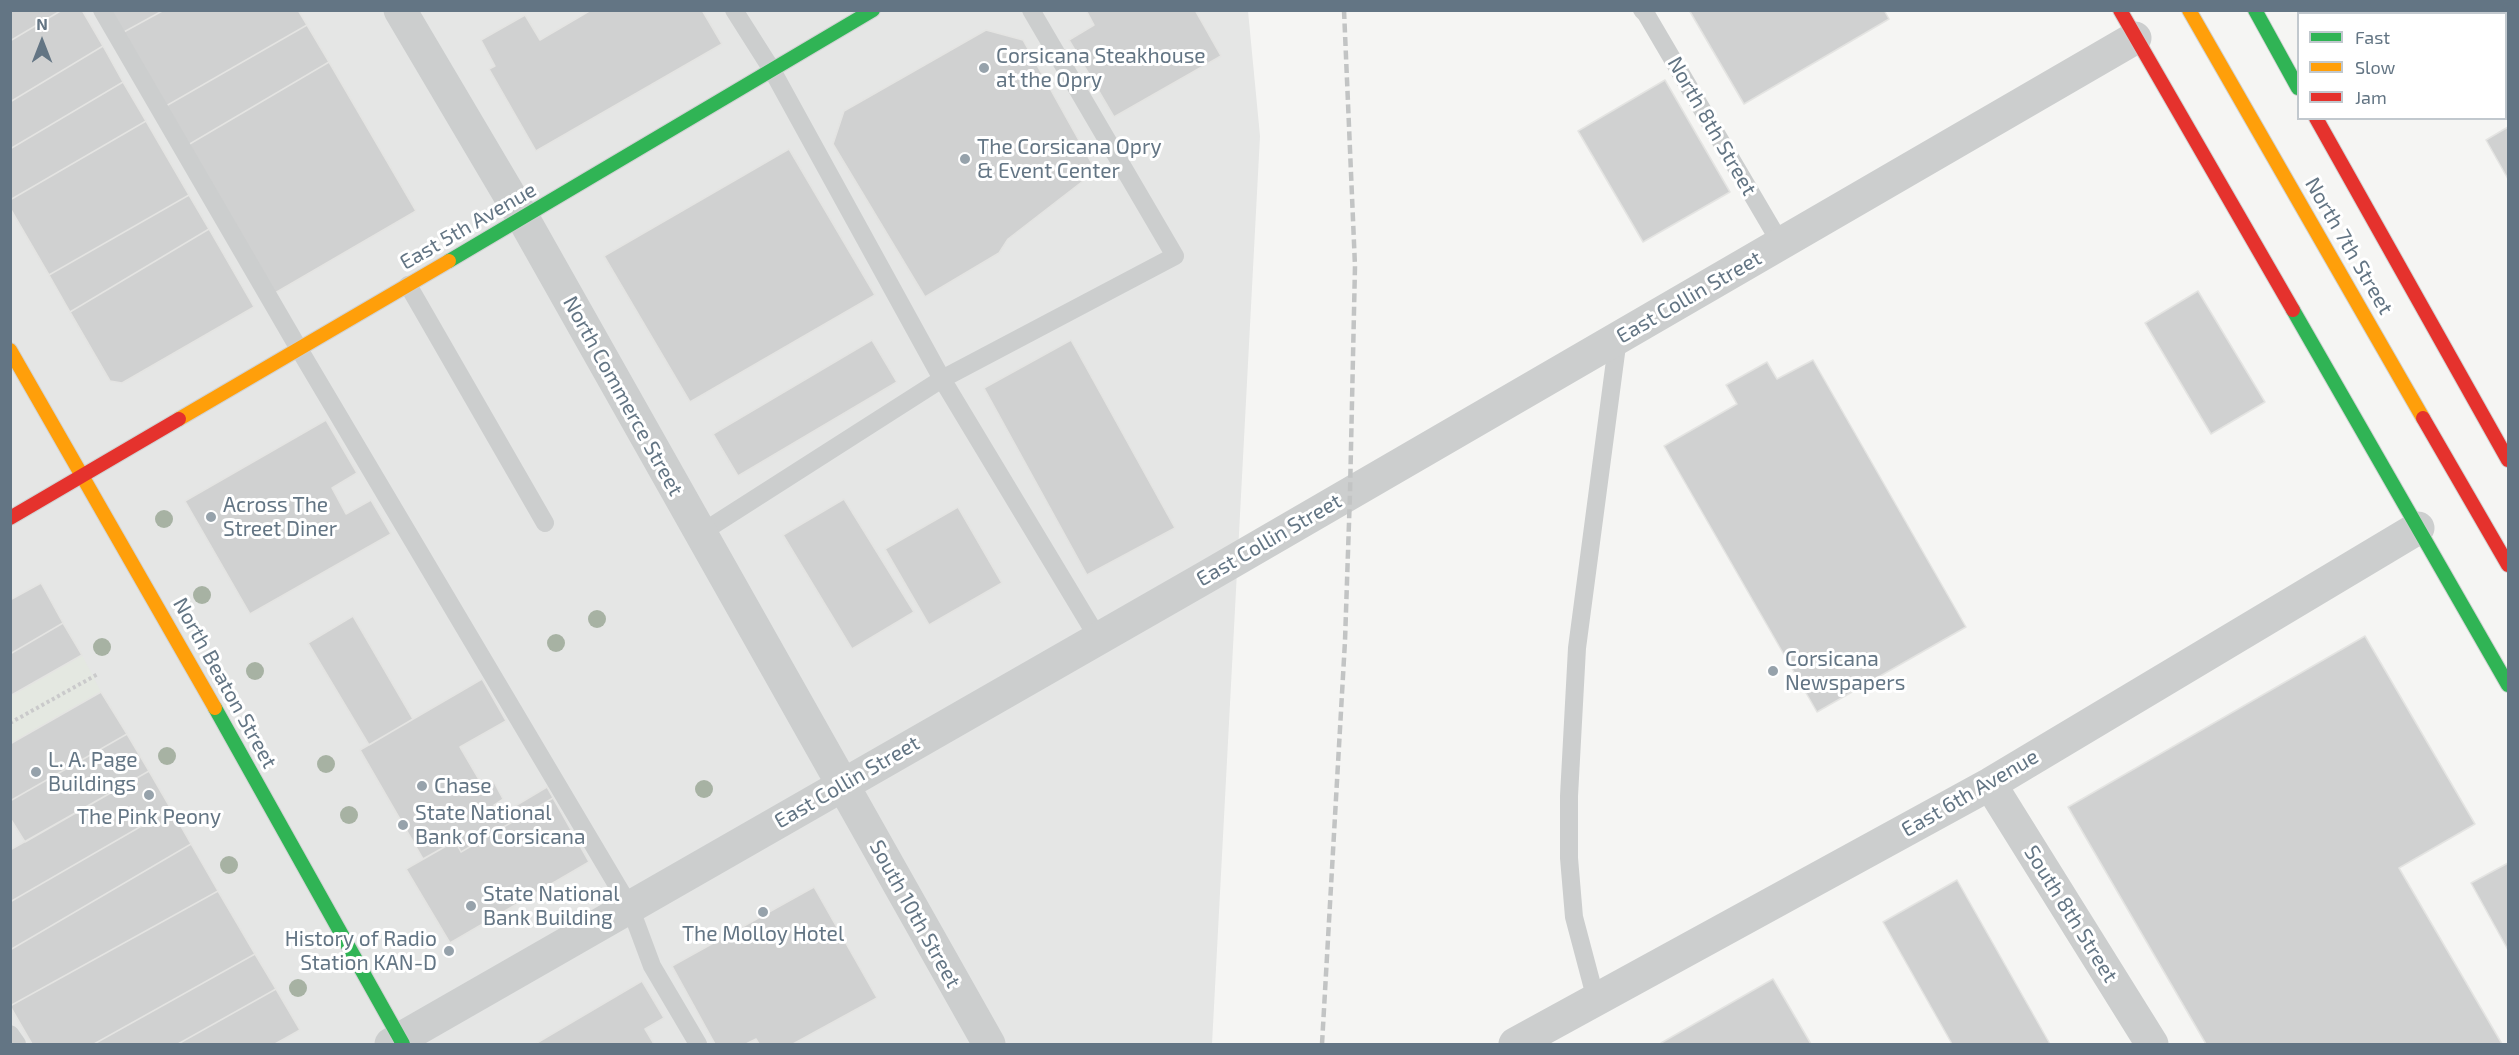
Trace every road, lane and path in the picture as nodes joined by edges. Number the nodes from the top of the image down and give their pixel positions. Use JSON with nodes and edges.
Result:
{"nodes":[{"id":1,"x":102,"y":10,"type":"edge"},
{"id":2,"x":400,"y":10,"type":"edge"},
{"id":3,"x":734,"y":10,"type":"edge"},
{"id":4,"x":873,"y":10,"type":"edge"},
{"id":5,"x":1031,"y":10,"type":"edge"},
{"id":6,"x":1642,"y":10,"type":"edge"},
{"id":7,"x":2189,"y":10,"type":"edge"},
{"id":8,"x":2255,"y":10,"type":"edge"},
{"id":9,"x":2128,"y":24,"type":"edge"},
{"id":10,"x":772,"y":70,"type":"junction"},
{"id":11,"x":2297,"y":86,"type":"edge"},
{"id":12,"x":2317,"y":120,"type":"edge"},
{"id":13,"x":523,"y":218,"type":"junction"},
{"id":14,"x":1781,"y":243,"type":"junction"},
{"id":15,"x":408,"y":285,"type":"junction"},
{"id":16,"x":1618,"y":338,"type":"junction"},
{"id":17,"x":299,"y":349,"type":"junction"},
{"id":18,"x":10,"y":350,"type":"edge"},
{"id":19,"x":942,"y":379,"type":"junction"},
{"id":20,"x":2508,"y":460,"type":"edge"},
{"id":21,"x":83,"y":474,"type":"junction"},
{"id":22,"x":10,"y":518,"type":"edge"},
{"id":23,"x":545,"y":523,"type":"dead end"},
{"id":24,"x":2418,"y":528,"type":"junction"},
{"id":25,"x":700,"y":533,"type":"junction"},
{"id":26,"x":2508,"y":565,"type":"edge"},
{"id":27,"x":1098,"y":638,"type":"junction"},
{"id":28,"x":98,"y":674,"type":"dead end"},
{"id":29,"x":2508,"y":685,"type":"edge"},
{"id":30,"x":10,"y":723,"type":"edge"},
{"id":31,"x":842,"y":784,"type":"junction"},
{"id":32,"x":1990,"y":784,"type":"junction"},
{"id":33,"x":630,"y":907,"type":"junction"},
{"id":34,"x":1596,"y":1000,"type":"junction"},
{"id":35,"x":10,"y":1034,"type":"edge"},
{"id":36,"x":398,"y":1043,"type":"edge"},
{"id":37,"x":17,"y":1044,"type":"edge"},
{"id":38,"x":699,"y":1044,"type":"edge"},
{"id":39,"x":989,"y":1044,"type":"edge"},
{"id":40,"x":1515,"y":1044,"type":"edge"},
{"id":41,"x":2152,"y":1044,"type":"edge"}],
"edges":[{"from":1,"to":17,"type":"lane"},
{"from":2,"to":13,"type":"street","name":"North Commerce Street"},
{"from":3,"to":10,"type":"lane"},
{"from":4,"to":10,"type":"main road","name":"East 5th Avenue"},
{"from":5,"to":19,"type":"lane"},
{"from":6,"to":14,"type":"lane","name":"North 8th Street"},
{"from":7,"to":26,"type":"main road","name":"North 7th Street"},
{"from":8,"to":11,"type":"main road"},
{"from":9,"to":14,"type":"street","name":"East Collin Street"},
{"from":9,"to":24,"type":"main road"},
{"from":10,"to":13,"type":"main road","name":"East 5th Avenue"},
{"from":10,"to":19,"type":"lane"},
{"from":12,"to":20,"type":"main road"},
{"from":13,"to":15,"type":"main road","name":"East 5th Avenue"},
{"from":13,"to":25,"type":"street","name":"North Commerce Street"},
{"from":14,"to":16,"type":"street","name":"East Collin Street"},
{"from":15,"to":17,"type":"main road","name":"East 5th Avenue"},
{"from":15,"to":23,"type":"lane"},
{"from":16,"to":27,"type":"street","name":"East Collin Street"},
{"from":16,"to":34,"type":"lane"},
{"from":17,"to":21,"type":"main road","name":"East 5th Avenue"},
{"from":17,"to":33,"type":"lane"},
{"from":18,"to":21,"type":"main road","name":"North Beaton Street"},
{"from":19,"to":25,"type":"lane"},
{"from":19,"to":27,"type":"lane"},
{"from":21,"to":22,"type":"main road","name":"East 5th Avenue"},
{"from":21,"to":36,"type":"main road","name":"North Beaton Street"},
{"from":24,"to":29,"type":"main road"},
{"from":24,"to":32,"type":"street","name":"East 6th Avenue"},
{"from":25,"to":31,"type":"street","name":"North Commerce Street"},
{"from":27,"to":31,"type":"street","name":"East Collin Street"},
{"from":28,"to":30,"type":"path"},
{"from":31,"to":33,"type":"street","name":"East Collin Street"},
{"from":31,"to":39,"type":"street","name":"South 10th Street"},
{"from":32,"to":34,"type":"street","name":"East 6th Avenue"},
{"from":32,"to":41,"type":"street","name":"South 8th Street"},
{"from":33,"to":36,"type":"street","name":"East Collin Street"},
{"from":33,"to":38,"type":"lane"},
{"from":34,"to":40,"type":"street","name":"East 6th Avenue"},
{"from":35,"to":37,"type":"lane"}]}
